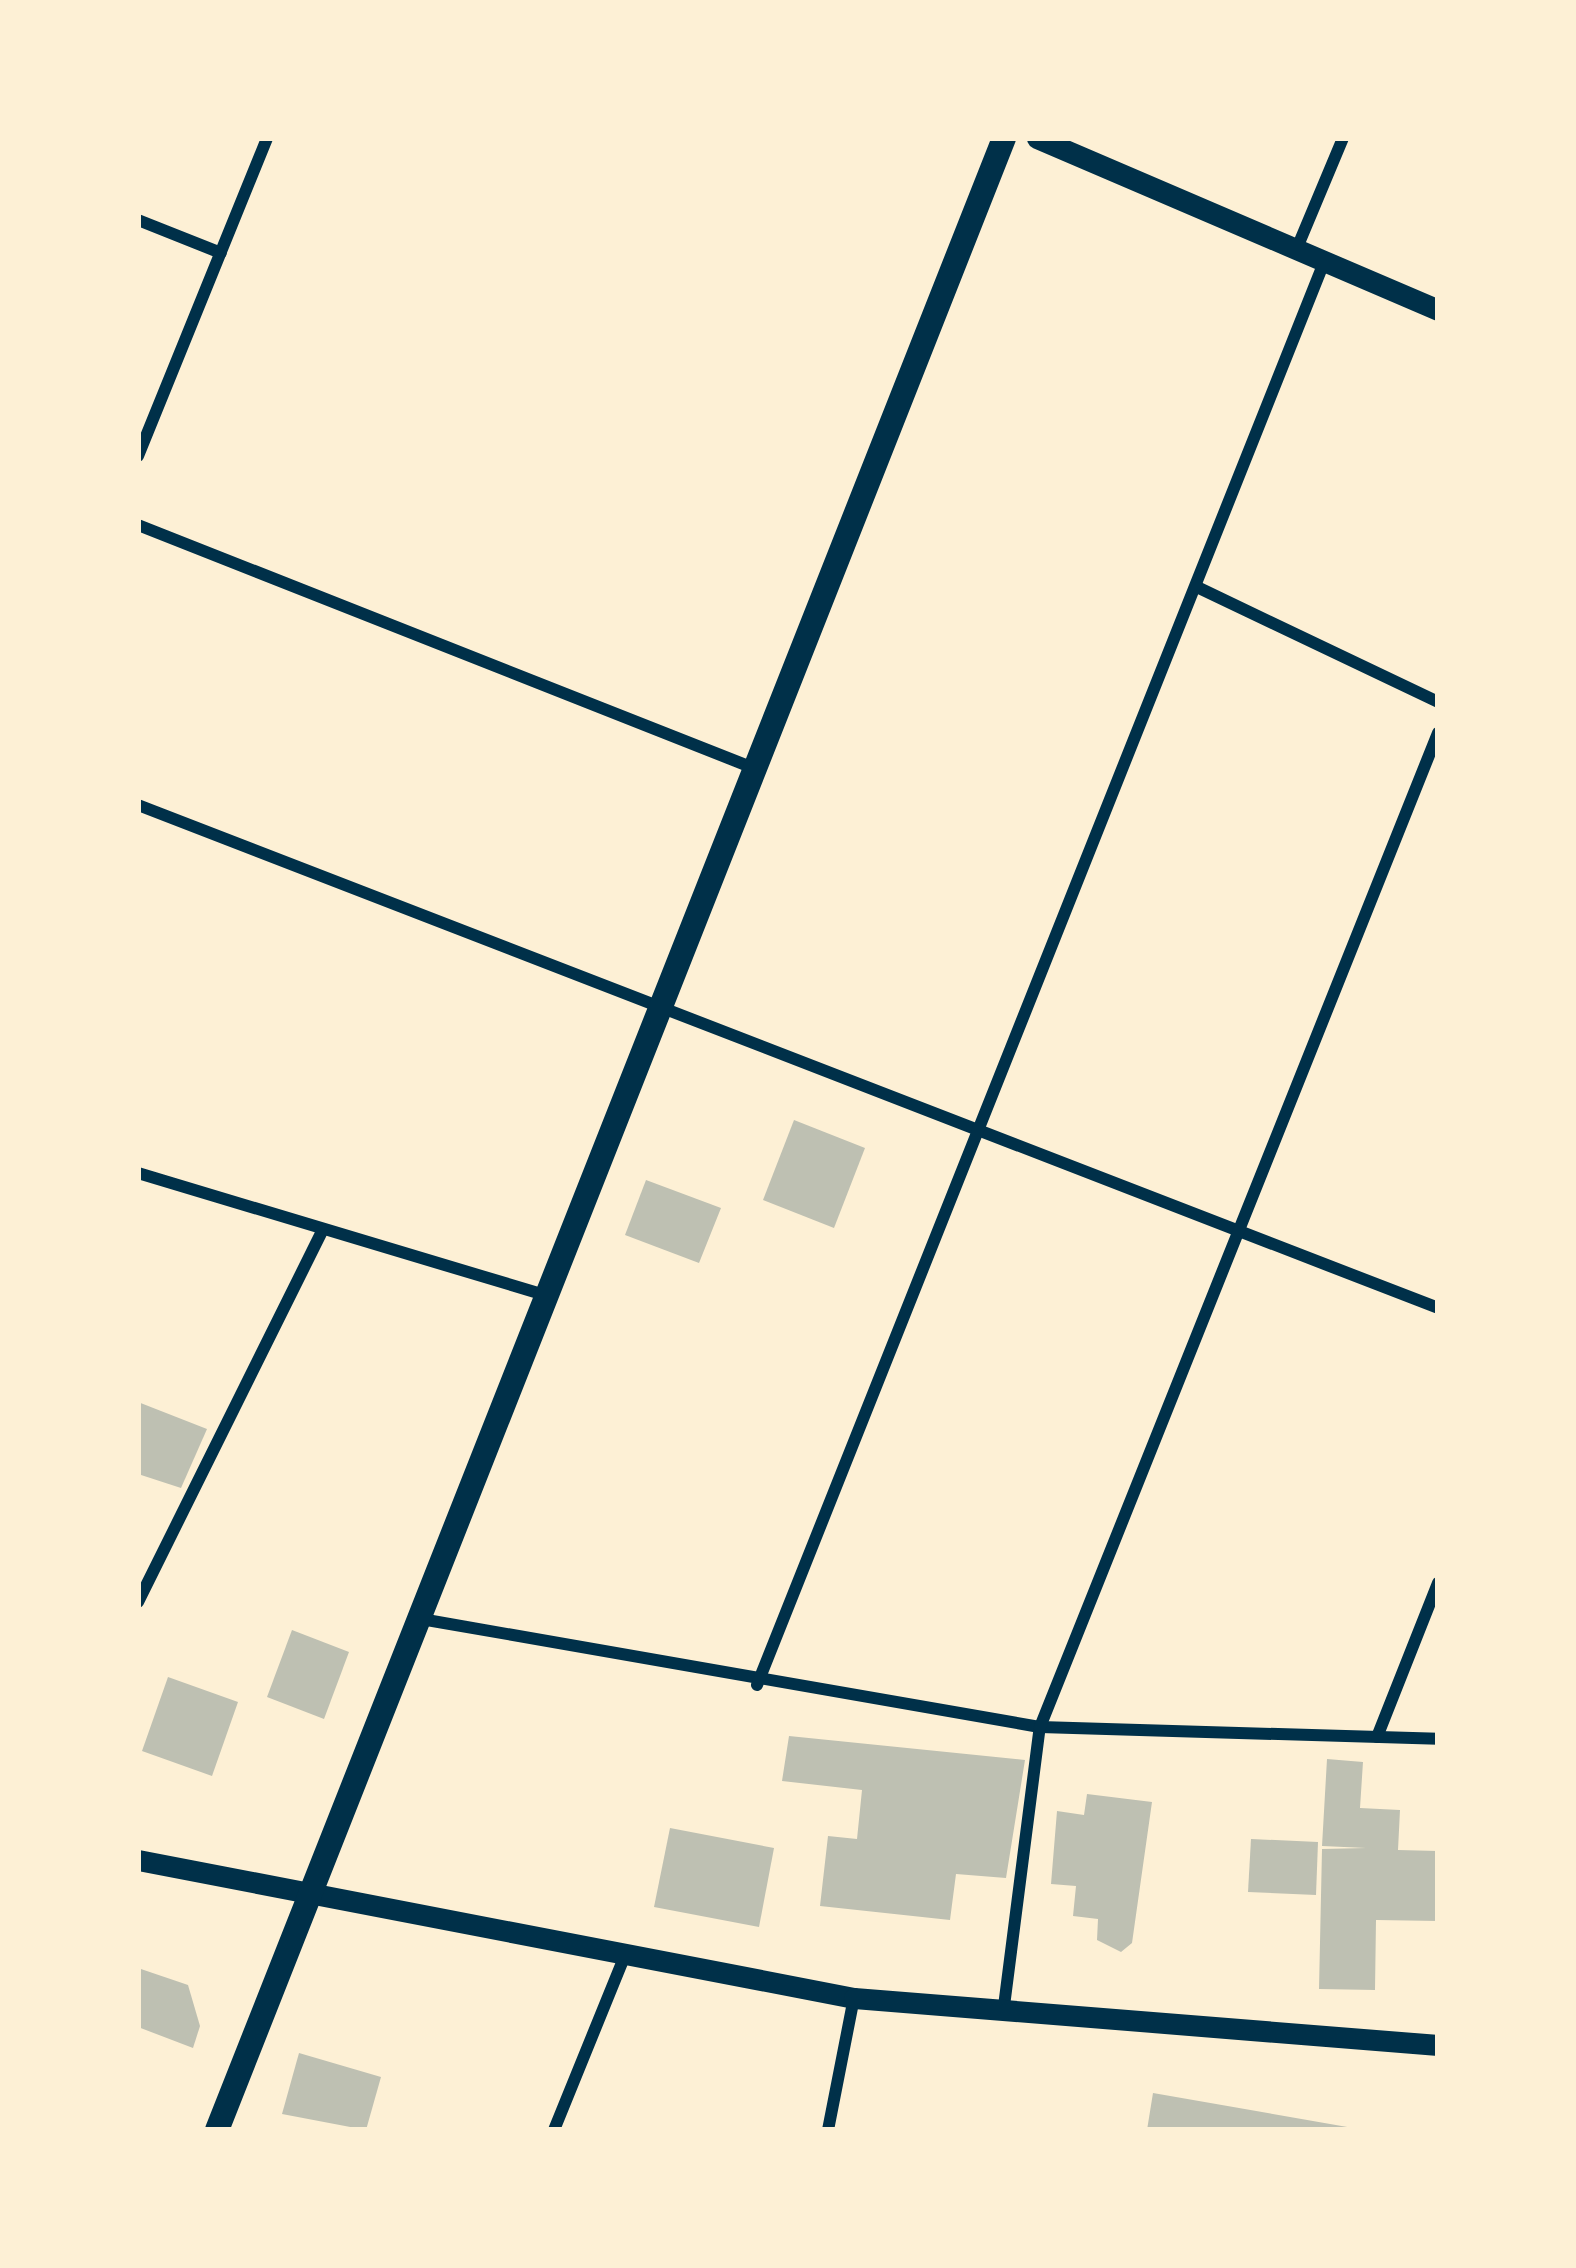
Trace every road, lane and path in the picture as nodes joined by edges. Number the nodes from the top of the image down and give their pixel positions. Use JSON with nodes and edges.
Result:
{"nodes":[{"id":1,"x":267,"y":138,"type":"edge"},
{"id":2,"x":1004,"y":138,"type":"edge"},
{"id":3,"x":1037,"y":138,"type":"edge"},
{"id":4,"x":1343,"y":138,"type":"edge"},
{"id":5,"x":138,"y":220,"type":"edge"},
{"id":6,"x":1297,"y":248,"type":"junction"},
{"id":7,"x":221,"y":253,"type":"junction"},
{"id":8,"x":1325,"y":260,"type":"junction"},
{"id":9,"x":1438,"y":310,"type":"edge"},
{"id":10,"x":138,"y":456,"type":"edge"},
{"id":11,"x":138,"y":525,"type":"edge"},
{"id":12,"x":1197,"y":587,"type":"junction"},
{"id":13,"x":1438,"y":702,"type":"edge"},
{"id":14,"x":1438,"y":734,"type":"edge"},
{"id":15,"x":756,"y":770,"type":"junction"},
{"id":16,"x":138,"y":806,"type":"edge"},
{"id":17,"x":661,"y":1011,"type":"junction"},
{"id":18,"x":979,"y":1129,"type":"junction"},
{"id":19,"x":138,"y":1173,"type":"edge"},
{"id":20,"x":323,"y":1230,"type":"junction"},
{"id":21,"x":1241,"y":1231,"type":"junction"},
{"id":22,"x":542,"y":1294,"type":"junction"},
{"id":23,"x":1438,"y":1308,"type":"edge"},
{"id":24,"x":1438,"y":1583,"type":"edge"},
{"id":25,"x":138,"y":1602,"type":"edge"},
{"id":26,"x":421,"y":1619,"type":"junction"},
{"id":27,"x":757,"y":1685,"type":"junction"},
{"id":28,"x":1040,"y":1727,"type":"junction"},
{"id":29,"x":1377,"y":1737,"type":"junction"},
{"id":30,"x":1438,"y":1739,"type":"edge"},
{"id":31,"x":138,"y":1860,"type":"edge"},
{"id":32,"x":311,"y":1899,"type":"junction"},
{"id":33,"x":624,"y":1958,"type":"junction"},
{"id":34,"x":854,"y":1998,"type":"junction"},
{"id":35,"x":1003,"y":2015,"type":"junction"},
{"id":36,"x":1438,"y":2045,"type":"edge"},
{"id":37,"x":217,"y":2130,"type":"edge"},
{"id":38,"x":554,"y":2130,"type":"edge"},
{"id":39,"x":827,"y":2130,"type":"edge"}],
"edges":[{"from":1,"to":7,"type":"street"},
{"from":2,"to":15,"type":"main road"},
{"from":3,"to":6,"type":"street"},
{"from":4,"to":6,"type":"street"},
{"from":5,"to":7,"type":"street"},
{"from":6,"to":8,"type":"street"},
{"from":7,"to":10,"type":"street"},
{"from":8,"to":9,"type":"street"},
{"from":8,"to":12,"type":"street"},
{"from":11,"to":15,"type":"street"},
{"from":12,"to":13,"type":"street"},
{"from":12,"to":18,"type":"street"},
{"from":14,"to":21,"type":"street"},
{"from":15,"to":17,"type":"main road"},
{"from":16,"to":17,"type":"street"},
{"from":17,"to":18,"type":"street"},
{"from":17,"to":22,"type":"main road"},
{"from":18,"to":21,"type":"street"},
{"from":18,"to":27,"type":"street"},
{"from":19,"to":20,"type":"street"},
{"from":20,"to":22,"type":"street"},
{"from":20,"to":25,"type":"street"},
{"from":21,"to":23,"type":"street"},
{"from":21,"to":28,"type":"street"},
{"from":22,"to":26,"type":"main road"},
{"from":24,"to":29,"type":"street"},
{"from":26,"to":27,"type":"street"},
{"from":26,"to":32,"type":"main road"},
{"from":27,"to":28,"type":"street"},
{"from":28,"to":29,"type":"street"},
{"from":28,"to":35,"type":"street"},
{"from":29,"to":30,"type":"street"},
{"from":31,"to":32,"type":"street"},
{"from":32,"to":33,"type":"street"},
{"from":32,"to":37,"type":"main road"},
{"from":33,"to":34,"type":"street"},
{"from":33,"to":38,"type":"street"},
{"from":34,"to":35,"type":"street"},
{"from":34,"to":39,"type":"street"},
{"from":35,"to":36,"type":"street"}]}
